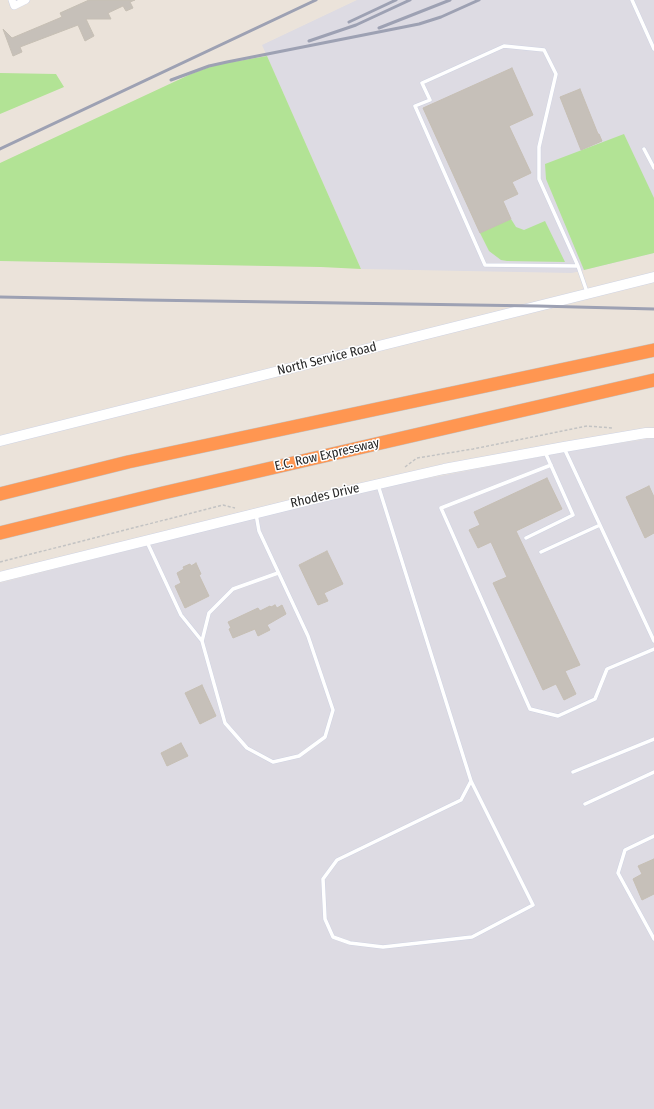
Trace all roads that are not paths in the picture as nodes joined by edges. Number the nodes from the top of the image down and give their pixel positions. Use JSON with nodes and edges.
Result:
{"nodes":[{"id":1,"x":12,"y":0,"type":"edge"},
{"id":2,"x":26,"y":0,"type":"edge"},
{"id":3,"x":632,"y":0,"type":"edge"},
{"id":4,"x":654,"y":49,"type":"edge"},
{"id":5,"x":644,"y":149,"type":"dead end"},
{"id":6,"x":654,"y":168,"type":"edge"},
{"id":7,"x":578,"y":266,"type":"junction"},
{"id":8,"x":654,"y":277,"type":"edge"},
{"id":9,"x":588,"y":293,"type":"junction"},
{"id":10,"x":654,"y":350,"type":"edge"},
{"id":11,"x":654,"y":380,"type":"edge"},
{"id":12,"x":654,"y":433,"type":"edge"},
{"id":13,"x":0,"y":441,"type":"edge"},
{"id":14,"x":564,"y":447,"type":"junction"},
{"id":15,"x":545,"y":450,"type":"junction"},
{"id":16,"x":551,"y":465,"type":"junction"},
{"id":17,"x":377,"y":484,"type":"junction"},
{"id":18,"x":0,"y":494,"type":"edge"},
{"id":19,"x":256,"y":513,"type":"junction"},
{"id":20,"x":600,"y":525,"type":"junction"},
{"id":21,"x":0,"y":534,"type":"edge"},
{"id":22,"x":526,"y":538,"type":"dead end"},
{"id":23,"x":147,"y":540,"type":"junction"},
{"id":24,"x":541,"y":552,"type":"dead end"},
{"id":25,"x":278,"y":573,"type":"junction"},
{"id":26,"x":0,"y":577,"type":"edge"},
{"id":27,"x":202,"y":641,"type":"junction"},
{"id":28,"x":654,"y":641,"type":"edge"},
{"id":29,"x":654,"y":648,"type":"edge"},
{"id":30,"x":654,"y":739,"type":"edge"},
{"id":31,"x":574,"y":772,"type":"dead end"},
{"id":32,"x":654,"y":772,"type":"edge"},
{"id":33,"x":471,"y":781,"type":"junction"},
{"id":34,"x":585,"y":804,"type":"dead end"},
{"id":35,"x":654,"y":836,"type":"edge"},
{"id":36,"x":654,"y":939,"type":"edge"}],
"edges":[{"from":1,"to":2,"type":"street"},
{"from":3,"to":4,"type":"lane"},
{"from":5,"to":6,"type":"lane"},
{"from":7,"to":7,"type":"lane"},
{"from":7,"to":9,"type":"lane"},
{"from":8,"to":9,"type":"street","name":"North Service Road"},
{"from":9,"to":13,"type":"street","name":"North Service Road"},
{"from":10,"to":18,"type":"highway"},
{"from":11,"to":21,"type":"highway","name":"E.C. Row Expressway"},
{"from":12,"to":14,"type":"street","name":"Rhodes Drive"},
{"from":14,"to":15,"type":"street","name":"Rhodes Drive"},
{"from":14,"to":20,"type":"lane"},
{"from":15,"to":16,"type":"lane"},
{"from":15,"to":17,"type":"street","name":"Rhodes Drive"},
{"from":16,"to":22,"type":"lane"},
{"from":16,"to":29,"type":"lane"},
{"from":17,"to":19,"type":"street","name":"Rhodes Drive"},
{"from":17,"to":33,"type":"lane"},
{"from":19,"to":23,"type":"street","name":"Rhodes Drive"},
{"from":19,"to":25,"type":"lane"},
{"from":20,"to":24,"type":"lane"},
{"from":20,"to":28,"type":"lane"},
{"from":23,"to":26,"type":"street","name":"Rhodes Drive"},
{"from":23,"to":27,"type":"lane"},
{"from":25,"to":27,"type":"lane"},
{"from":25,"to":27,"type":"lane"},
{"from":30,"to":31,"type":"lane"},
{"from":32,"to":34,"type":"lane"},
{"from":33,"to":33,"type":"lane"},
{"from":35,"to":36,"type":"lane"}]}
